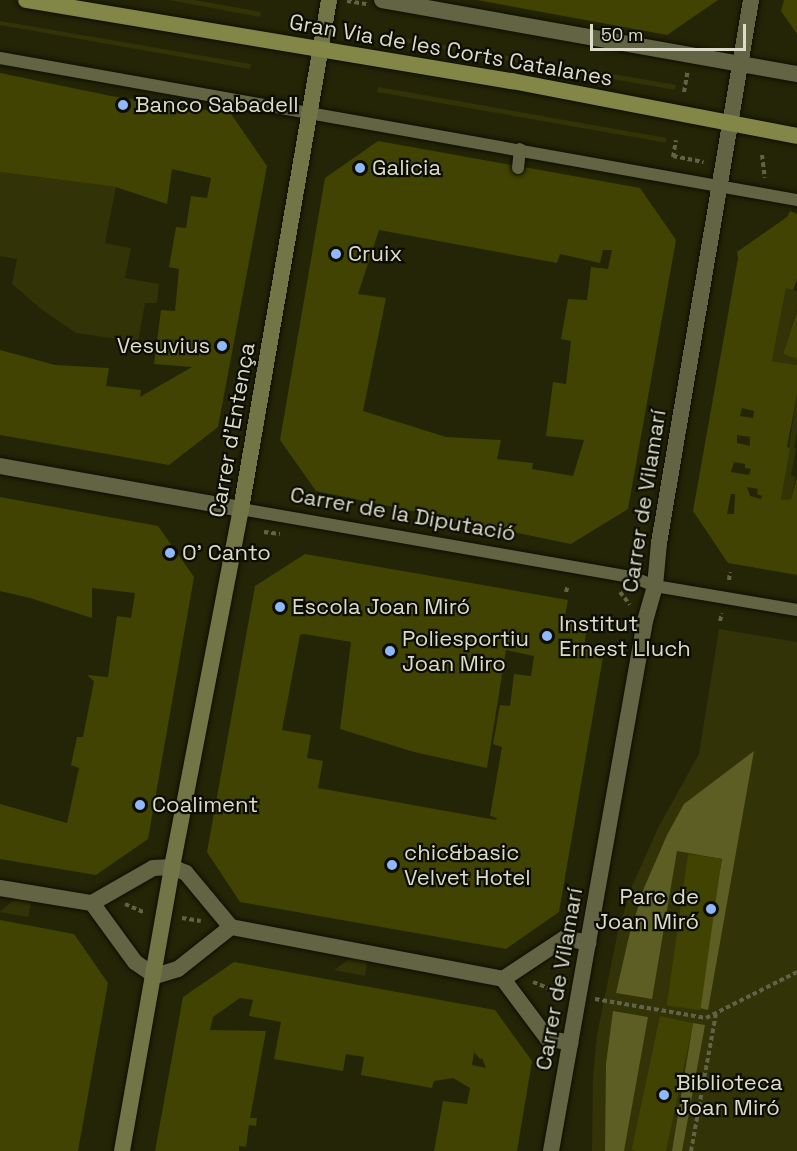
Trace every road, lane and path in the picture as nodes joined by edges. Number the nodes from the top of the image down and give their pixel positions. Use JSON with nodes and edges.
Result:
{"nodes":[{"id":1,"x":26,"y":0,"type":"edge"},
{"id":2,"x":329,"y":0,"type":"edge"},
{"id":3,"x":338,"y":0,"type":"edge"},
{"id":4,"x":382,"y":0,"type":"edge"},
{"id":5,"x":751,"y":0,"type":"edge"},
{"id":6,"x":363,"y":3,"type":"dead end"},
{"id":7,"x":322,"y":50,"type":"junction"},
{"id":8,"x":0,"y":58,"type":"edge"},
{"id":9,"x":740,"y":63,"type":"junction"},
{"id":10,"x":689,"y":64,"type":"dead end"},
{"id":11,"x":797,"y":74,"type":"edge"},
{"id":12,"x":684,"y":92,"type":"dead end"},
{"id":13,"x":310,"y":114,"type":"junction"},
{"id":14,"x":729,"y":122,"type":"junction"},
{"id":15,"x":797,"y":136,"type":"edge"},
{"id":16,"x":676,"y":140,"type":"dead end"},
{"id":17,"x":520,"y":149,"type":"junction"},
{"id":18,"x":762,"y":155,"type":"dead end"},
{"id":19,"x":673,"y":156,"type":"junction"},
{"id":20,"x":672,"y":162,"type":"dead end"},
{"id":21,"x":703,"y":162,"type":"dead end"},
{"id":22,"x":518,"y":168,"type":"dead end"},
{"id":23,"x":766,"y":185,"type":"dead end"},
{"id":24,"x":719,"y":187,"type":"junction"},
{"id":25,"x":797,"y":200,"type":"edge"},
{"id":26,"x":0,"y":466,"type":"edge"},
{"id":27,"x":241,"y":509,"type":"junction"},
{"id":28,"x":730,"y":572,"type":"dead end"},
{"id":29,"x":729,"y":580,"type":"dead end"},
{"id":30,"x":568,"y":585,"type":"dead end"},
{"id":31,"x":655,"y":586,"type":"junction"},
{"id":32,"x":617,"y":590,"type":"dead end"},
{"id":33,"x":566,"y":592,"type":"dead end"},
{"id":34,"x":630,"y":606,"type":"dead end"},
{"id":35,"x":797,"y":610,"type":"edge"},
{"id":36,"x":723,"y":612,"type":"dead end"},
{"id":37,"x":720,"y":621,"type":"dead end"},
{"id":38,"x":172,"y":867,"type":"junction"},
{"id":39,"x":0,"y":888,"type":"edge"},
{"id":40,"x":93,"y":903,"type":"junction"},
{"id":41,"x":231,"y":927,"type":"junction"},
{"id":42,"x":588,"y":943,"type":"junction"},
{"id":43,"x":797,"y":972,"type":"edge"},
{"id":44,"x":155,"y":976,"type":"junction"},
{"id":45,"x":503,"y":979,"type":"junction"},
{"id":46,"x":594,"y":999,"type":"dead end"},
{"id":47,"x":716,"y":1013,"type":"junction"},
{"id":48,"x":570,"y":1043,"type":"junction"},
{"id":49,"x":122,"y":1151,"type":"edge"},
{"id":50,"x":551,"y":1151,"type":"edge"},
{"id":51,"x":691,"y":1151,"type":"edge"}],
"edges":[{"from":1,"to":7,"type":"main road","name":"Gran Via de les Corts Catalanes"},
{"from":2,"to":7,"type":"main road","name":"Carrer d'Entença"},
{"from":3,"to":6,"type":"path","name":"Gran Via de les Corts Catalanes"},
{"from":4,"to":9,"type":"street"},
{"from":5,"to":9,"type":"street","name":"Carrer de Vilamarí"},
{"from":7,"to":13,"type":"main road","name":"Carrer d'Entença"},
{"from":7,"to":14,"type":"main road","name":"Gran Via de les Corts Catalanes"},
{"from":8,"to":13,"type":"lane"},
{"from":9,"to":11,"type":"street"},
{"from":9,"to":14,"type":"street","name":"Carrer de Vilamarí"},
{"from":10,"to":12,"type":"path"},
{"from":13,"to":17,"type":"lane"},
{"from":13,"to":27,"type":"main road","name":"Carrer d'Entença"},
{"from":14,"to":15,"type":"main road","name":"Gran Via de les Corts Catalanes"},
{"from":14,"to":24,"type":"street","name":"Carrer de Vilamarí"},
{"from":16,"to":19,"type":"path"},
{"from":17,"to":22,"type":"lane"},
{"from":17,"to":24,"type":"lane"},
{"from":18,"to":23,"type":"path"},
{"from":19,"to":20,"type":"path"},
{"from":19,"to":21,"type":"path"},
{"from":24,"to":25,"type":"lane"},
{"from":24,"to":31,"type":"street","name":"Carrer de Vilamarí"},
{"from":26,"to":27,"type":"street","name":"Carrer de la Diputació"},
{"from":27,"to":31,"type":"lane","name":"Carrer de la Diputació"},
{"from":27,"to":38,"type":"main road","name":"Carrer d'Entença"},
{"from":28,"to":29,"type":"path"},
{"from":30,"to":33,"type":"path"},
{"from":31,"to":35,"type":"lane","name":"Carrer de la Diputació"},
{"from":31,"to":42,"type":"street","name":"Carrer de Vilamarí"},
{"from":32,"to":34,"type":"path"},
{"from":36,"to":37,"type":"path"},
{"from":38,"to":40,"type":"street"},
{"from":38,"to":41,"type":"street"},
{"from":38,"to":44,"type":"main road","name":"Carrer d'Entença"},
{"from":39,"to":40,"type":"street"},
{"from":40,"to":44,"type":"street"},
{"from":41,"to":44,"type":"street"},
{"from":41,"to":45,"type":"street"},
{"from":42,"to":45,"type":"street"},
{"from":42,"to":48,"type":"street","name":"Carrer de Vilamarí"},
{"from":43,"to":47,"type":"path"},
{"from":44,"to":49,"type":"main road","name":"Carrer d'Entença"},
{"from":45,"to":48,"type":"street"},
{"from":46,"to":47,"type":"path"},
{"from":47,"to":51,"type":"path"},
{"from":48,"to":50,"type":"street","name":"Carrer de Vilamarí"}]}
